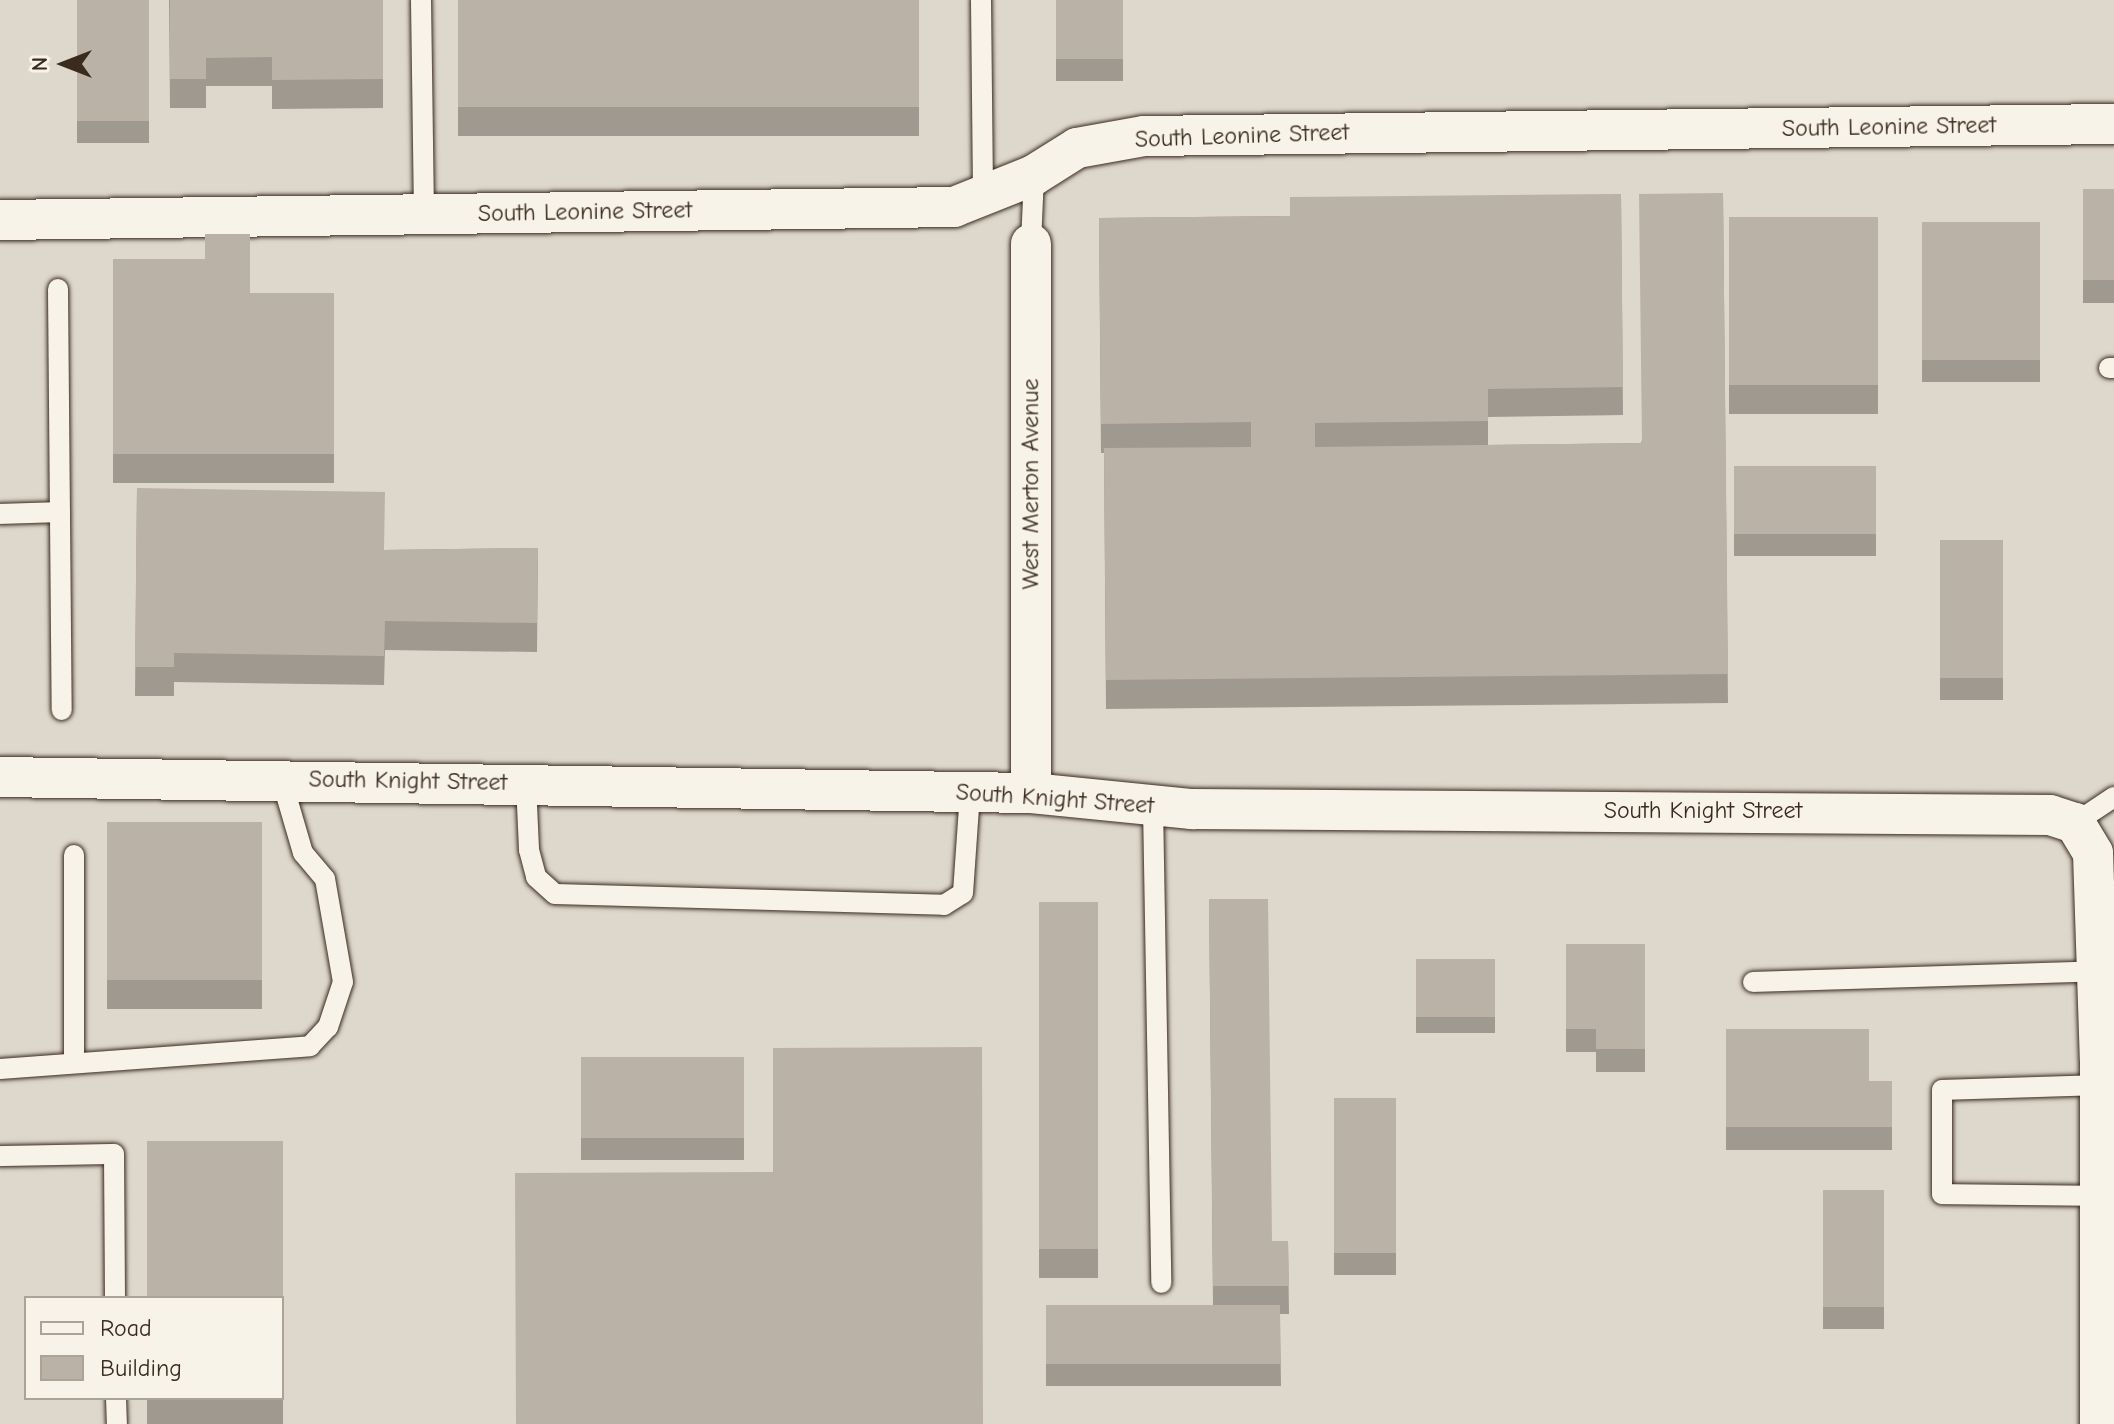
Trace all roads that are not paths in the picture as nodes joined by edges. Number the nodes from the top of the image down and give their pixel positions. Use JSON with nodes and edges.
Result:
{"nodes":[{"id":1,"x":421,"y":0,"type":"edge"},
{"id":2,"x":981,"y":0,"type":"edge"},
{"id":3,"x":2114,"y":124,"type":"edge"},
{"id":4,"x":1034,"y":175,"type":"junction"},
{"id":5,"x":983,"y":196,"type":"junction"},
{"id":6,"x":424,"y":214,"type":"junction"},
{"id":7,"x":0,"y":220,"type":"edge"},
{"id":8,"x":1031,"y":244,"type":"joint"},
{"id":9,"x":58,"y":289,"type":"dead end"},
{"id":10,"x":60,"y":512,"type":"junction"},
{"id":11,"x":0,"y":514,"type":"edge"},
{"id":12,"x":62,"y":710,"type":"dead end"},
{"id":13,"x":0,"y":777,"type":"edge"},
{"id":14,"x":281,"y":778,"type":"junction"},
{"id":15,"x":526,"y":783,"type":"junction"},
{"id":16,"x":970,"y":792,"type":"junction"},
{"id":17,"x":1031,"y":793,"type":"junction"},
{"id":18,"x":2114,"y":797,"type":"edge"},
{"id":19,"x":1153,"y":805,"type":"junction"},
{"id":20,"x":2084,"y":838,"type":"junction"},
{"id":21,"x":74,"y":855,"type":"dead end"},
{"id":22,"x":2104,"y":900,"type":"edge"},
{"id":23,"x":2097,"y":971,"type":"junction"},
{"id":24,"x":1753,"y":982,"type":"dead end"},
{"id":25,"x":2107,"y":1044,"type":"edge"},
{"id":26,"x":74,"y":1063,"type":"junction"},
{"id":27,"x":0,"y":1069,"type":"edge"},
{"id":28,"x":2100,"y":1085,"type":"junction"},
{"id":29,"x":0,"y":1156,"type":"edge"},
{"id":30,"x":2100,"y":1196,"type":"junction"},
{"id":31,"x":1161,"y":1283,"type":"dead end"},
{"id":32,"x":115,"y":1296,"type":"edge"},
{"id":33,"x":2107,"y":1374,"type":"edge"},
{"id":34,"x":116,"y":1400,"type":"edge"},
{"id":35,"x":117,"y":1424,"type":"edge"},
{"id":36,"x":2100,"y":1424,"type":"edge"}],
"edges":[{"from":1,"to":6,"type":"lane"},
{"from":2,"to":5,"type":"lane"},
{"from":3,"to":4,"type":"street","name":"South Leonine Street"},
{"from":4,"to":5,"type":"street","name":"South Leonine Street"},
{"from":4,"to":8,"type":"lane","name":"West Merton Avenue"},
{"from":5,"to":6,"type":"street","name":"South Leonine Street"},
{"from":6,"to":7,"type":"street","name":"South Leonine Street"},
{"from":8,"to":17,"type":"street","name":"West Merton Avenue"},
{"from":9,"to":10,"type":"lane"},
{"from":10,"to":11,"type":"lane"},
{"from":10,"to":12,"type":"lane"},
{"from":13,"to":14,"type":"street","name":"South Knight Street"},
{"from":14,"to":15,"type":"street","name":"South Knight Street"},
{"from":14,"to":26,"type":"lane"},
{"from":15,"to":16,"type":"street","name":"South Knight Street"},
{"from":15,"to":16,"type":"lane"},
{"from":16,"to":17,"type":"street","name":"South Knight Street"},
{"from":17,"to":19,"type":"street","name":"South Knight Street"},
{"from":18,"to":20,"type":"lane"},
{"from":19,"to":20,"type":"street","name":"South Knight Street"},
{"from":19,"to":31,"type":"lane"},
{"from":20,"to":22,"type":"street"},
{"from":21,"to":26,"type":"lane"},
{"from":22,"to":23,"type":"street"},
{"from":23,"to":24,"type":"lane"},
{"from":23,"to":25,"type":"street"},
{"from":25,"to":28,"type":"street"},
{"from":26,"to":27,"type":"lane"},
{"from":28,"to":30,"type":"street"},
{"from":28,"to":30,"type":"lane"},
{"from":29,"to":32,"type":"lane"},
{"from":30,"to":33,"type":"street"},
{"from":33,"to":36,"type":"street"},
{"from":34,"to":35,"type":"lane"}]}
